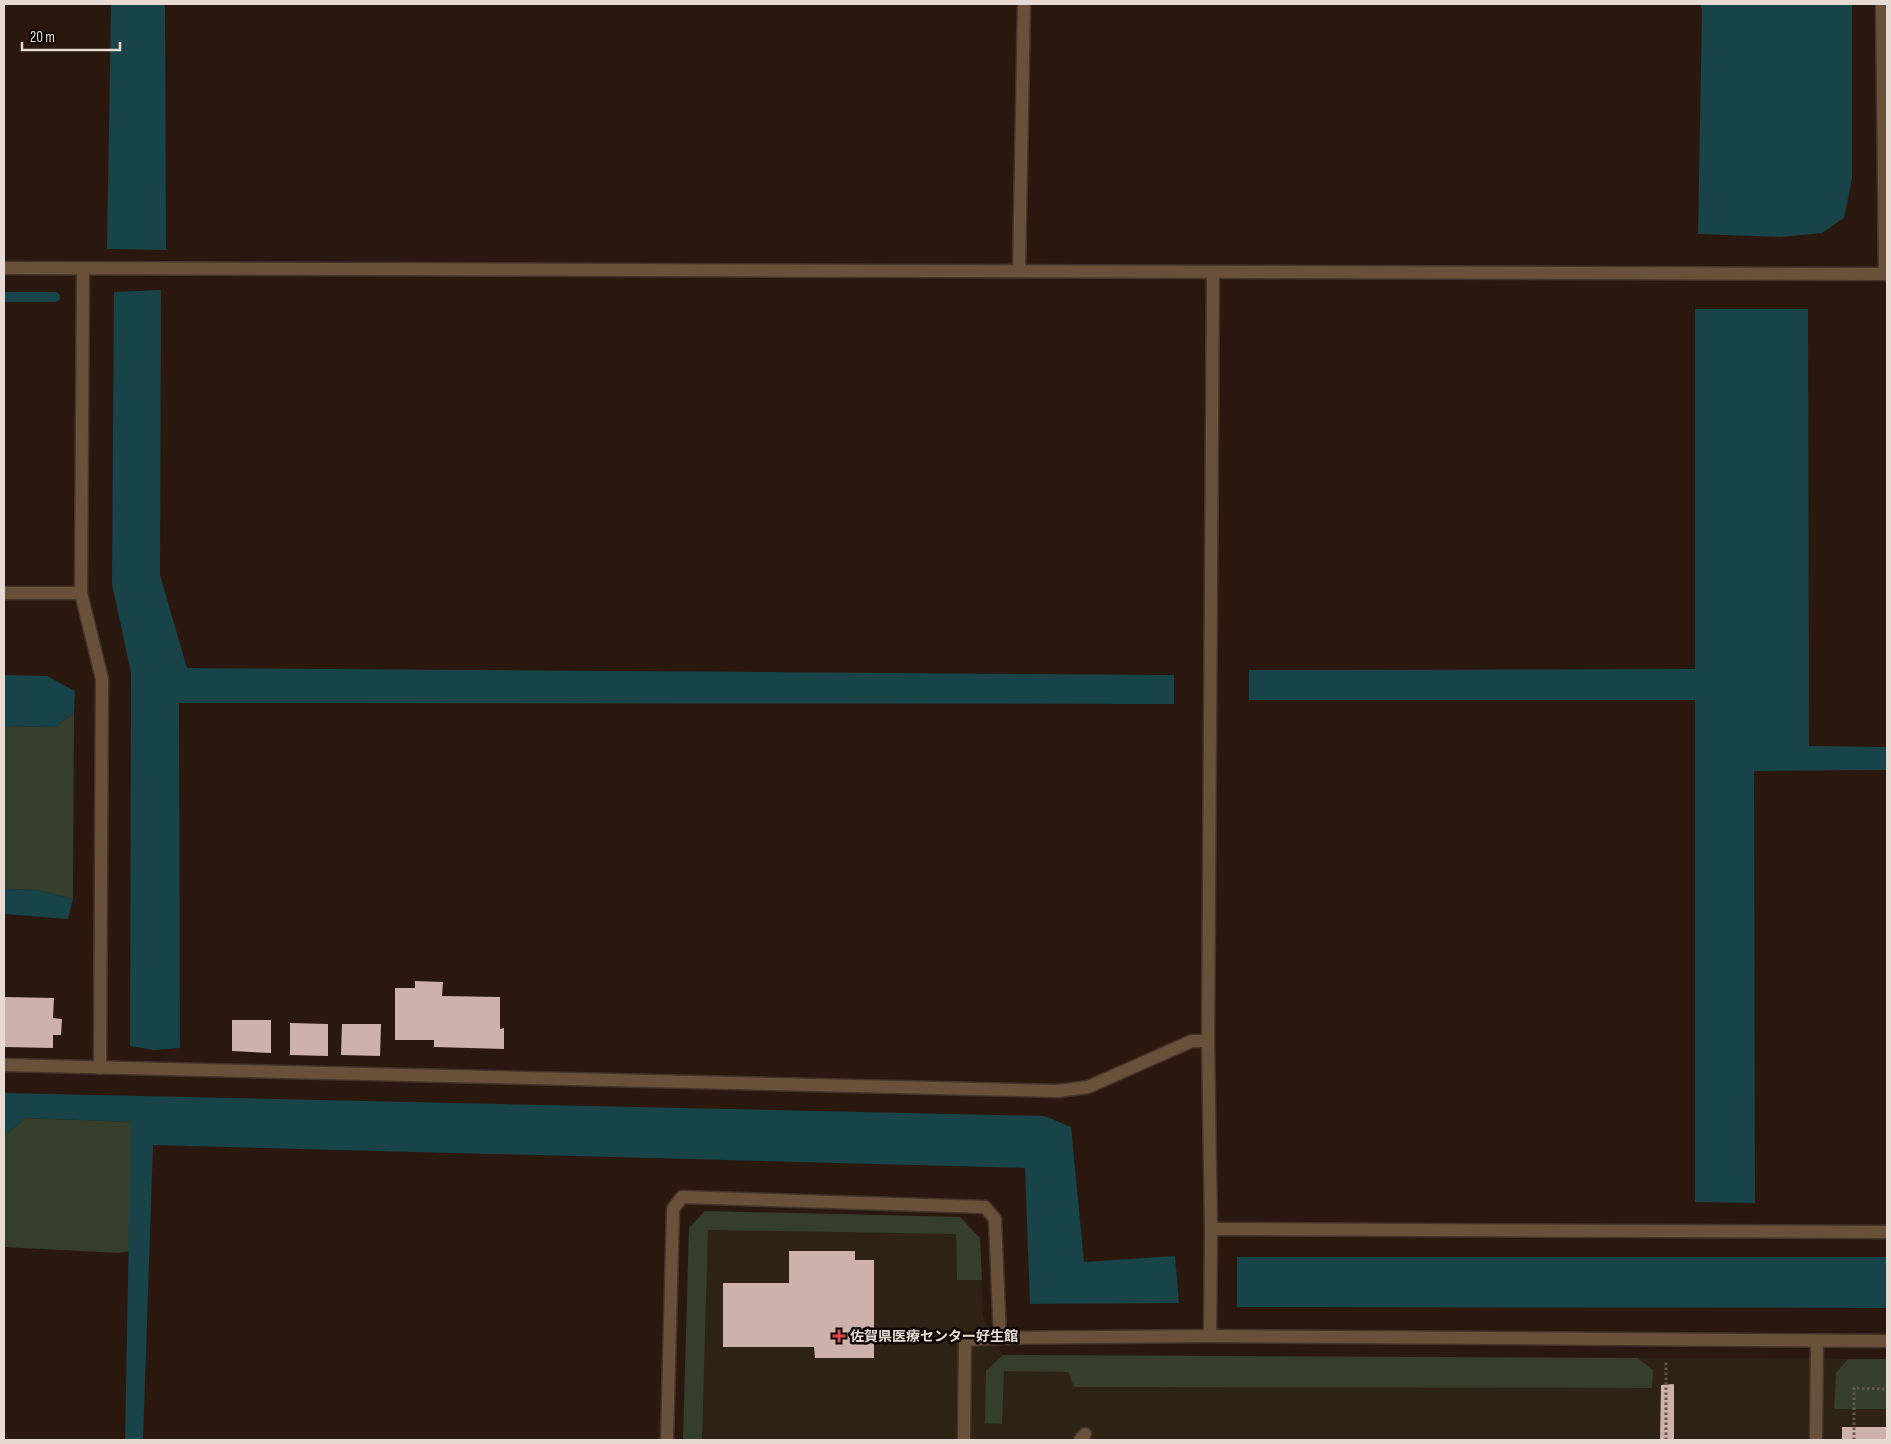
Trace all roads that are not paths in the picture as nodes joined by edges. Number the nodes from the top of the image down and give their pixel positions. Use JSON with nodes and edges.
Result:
{"nodes":[{"id":1,"x":1024,"y":4,"type":"edge"},
{"id":2,"x":1882,"y":4,"type":"edge"},
{"id":3,"x":4,"y":268,"type":"edge"},
{"id":4,"x":83,"y":269,"type":"junction"},
{"id":5,"x":1019,"y":271,"type":"junction"},
{"id":6,"x":1213,"y":272,"type":"junction"},
{"id":7,"x":1886,"y":274,"type":"edge"},
{"id":8,"x":4,"y":593,"type":"edge"},
{"id":9,"x":81,"y":593,"type":"junction"},
{"id":10,"x":1208,"y":1041,"type":"junction"},
{"id":11,"x":4,"y":1065,"type":"edge"},
{"id":12,"x":100,"y":1068,"type":"junction"},
{"id":13,"x":1210,"y":1229,"type":"junction"},
{"id":14,"x":1887,"y":1232,"type":"edge"},
{"id":15,"x":1210,"y":1336,"type":"junction"},
{"id":16,"x":1000,"y":1338,"type":"junction"},
{"id":17,"x":1818,"y":1340,"type":"junction"},
{"id":18,"x":1887,"y":1341,"type":"edge"},
{"id":19,"x":667,"y":1440,"type":"edge"},
{"id":20,"x":964,"y":1440,"type":"edge"},
{"id":21,"x":1816,"y":1440,"type":"edge"}],
"edges":[{"from":1,"to":5,"type":"street"},
{"from":2,"to":7,"type":"street"},
{"from":3,"to":4,"type":"street"},
{"from":4,"to":5,"type":"street"},
{"from":4,"to":9,"type":"street"},
{"from":5,"to":6,"type":"street"},
{"from":6,"to":7,"type":"street"},
{"from":6,"to":10,"type":"street"},
{"from":8,"to":9,"type":"street"},
{"from":9,"to":12,"type":"street"},
{"from":10,"to":12,"type":"street"},
{"from":10,"to":13,"type":"street"},
{"from":11,"to":12,"type":"street"},
{"from":13,"to":14,"type":"street"},
{"from":13,"to":15,"type":"street"},
{"from":15,"to":16,"type":"street"},
{"from":15,"to":17,"type":"street"},
{"from":16,"to":19,"type":"street"},
{"from":16,"to":20,"type":"street"},
{"from":17,"to":18,"type":"street"},
{"from":17,"to":21,"type":"street"}]}
